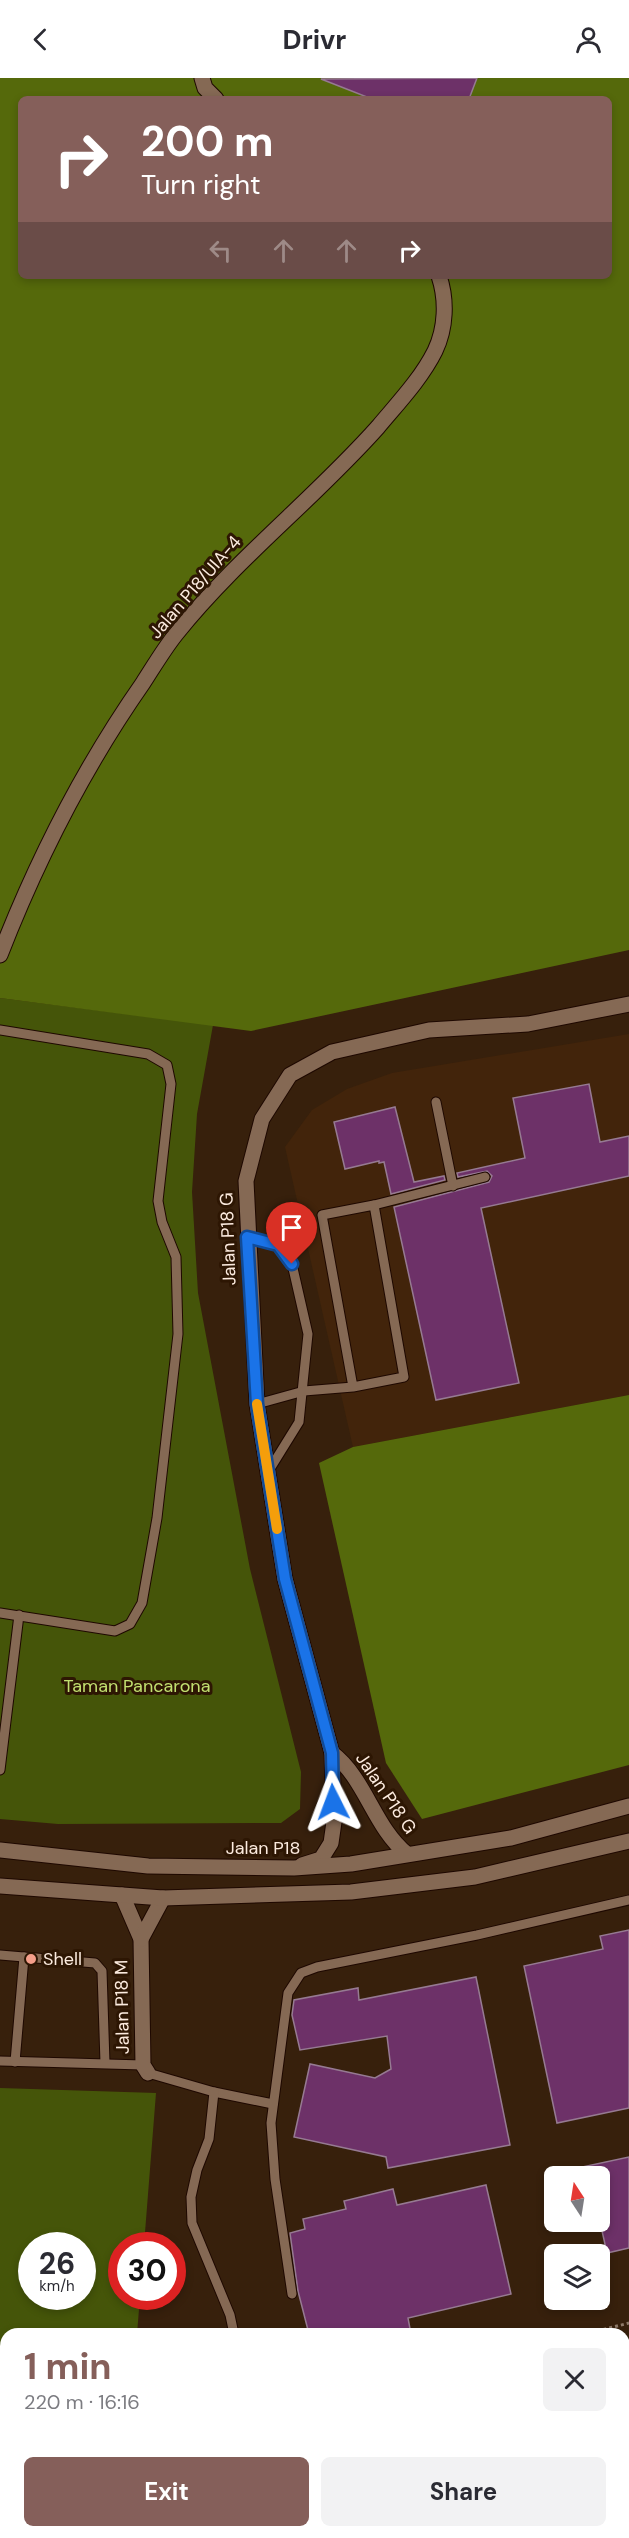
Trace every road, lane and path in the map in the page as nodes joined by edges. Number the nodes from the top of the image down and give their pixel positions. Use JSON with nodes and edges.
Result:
{"nodes":[{"id":1,"x":202,"y":78,"type":"edge"},
{"id":2,"x":213,"y":96,"type":"edge"},
{"id":3,"x":440,"y":279,"type":"edge"},
{"id":4,"x":0,"y":955,"type":"edge"},
{"id":5,"x":629,"y":1004,"type":"edge"},
{"id":6,"x":0,"y":1030,"type":"edge"},
{"id":7,"x":436,"y":1102,"type":"dead end"},
{"id":8,"x":485,"y":1177,"type":"dead end"},
{"id":9,"x":453,"y":1186,"type":"junction"},
{"id":10,"x":374,"y":1205,"type":"junction"},
{"id":11,"x":247,"y":1237,"type":"junction"},
{"id":12,"x":353,"y":1387,"type":"junction"},
{"id":13,"x":304,"y":1391,"type":"junction"},
{"id":14,"x":257,"y":1404,"type":"junction"},
{"id":15,"x":268,"y":1472,"type":"junction"},
{"id":16,"x":0,"y":1613,"type":"edge"},
{"id":17,"x":20,"y":1615,"type":"junction"},
{"id":18,"x":332,"y":1753,"type":"junction"},
{"id":19,"x":0,"y":1765,"type":"edge"},
{"id":20,"x":0,"y":1770,"type":"edge"},
{"id":21,"x":629,"y":1806,"type":"edge"},
{"id":22,"x":629,"y":1841,"type":"edge"},
{"id":23,"x":0,"y":1850,"type":"edge"},
{"id":24,"x":407,"y":1854,"type":"junction"},
{"id":25,"x":294,"y":1868,"type":"junction"},
{"id":26,"x":0,"y":1886,"type":"edge"},
{"id":27,"x":122,"y":1895,"type":"junction"},
{"id":28,"x":163,"y":1898,"type":"junction"},
{"id":29,"x":629,"y":1900,"type":"edge"},
{"id":30,"x":141,"y":1939,"type":"junction"},
{"id":31,"x":0,"y":1955,"type":"edge"},
{"id":32,"x":24,"y":1956,"type":"junction"},
{"id":33,"x":0,"y":2061,"type":"edge"},
{"id":34,"x":15,"y":2062,"type":"junction"},
{"id":35,"x":105,"y":2063,"type":"junction"},
{"id":36,"x":146,"y":2069,"type":"junction"},
{"id":37,"x":214,"y":2092,"type":"junction"},
{"id":38,"x":273,"y":2104,"type":"junction"},
{"id":39,"x":292,"y":2294,"type":"dead end"},
{"id":40,"x":629,"y":2323,"type":"edge"},
{"id":41,"x":233,"y":2328,"type":"edge"},
{"id":42,"x":609,"y":2328,"type":"edge"}],
"edges":[{"from":1,"to":2,"type":"street"},
{"from":3,"to":4,"type":"street","name":"Jalan P18/UIA-4"},
{"from":5,"to":11,"type":"street","name":"Jalan P18 G"},
{"from":6,"to":17,"type":"lane"},
{"from":7,"to":9,"type":"lane"},
{"from":8,"to":9,"type":"lane"},
{"from":9,"to":10,"type":"lane"},
{"from":10,"to":12,"type":"lane"},
{"from":10,"to":12,"type":"lane"},
{"from":11,"to":13,"type":"lane"},
{"from":11,"to":14,"type":"street","name":"Jalan P18 G"},
{"from":12,"to":13,"type":"lane"},
{"from":13,"to":14,"type":"lane"},
{"from":13,"to":15,"type":"lane"},
{"from":14,"to":15,"type":"street","name":"Jalan P18 G"},
{"from":15,"to":18,"type":"street","name":"Jalan P18 G"},
{"from":16,"to":17,"type":"lane"},
{"from":17,"to":19,"type":"lane"},
{"from":18,"to":24,"type":"street","name":"Jalan P18 G"},
{"from":18,"to":25,"type":"street","name":"Jalan P18 G"},
{"from":19,"to":20,"type":"lane"},
{"from":21,"to":24,"type":"street","name":"Jalan P18"},
{"from":22,"to":28,"type":"street"},
{"from":23,"to":25,"type":"street","name":"Jalan P18"},
{"from":24,"to":25,"type":"street","name":"Jalan P18"},
{"from":26,"to":27,"type":"street"},
{"from":27,"to":28,"type":"street"},
{"from":27,"to":30,"type":"street","name":"Jalan P18 M"},
{"from":28,"to":30,"type":"street","name":"Jalan P18 M"},
{"from":29,"to":38,"type":"lane"},
{"from":30,"to":36,"type":"street","name":"Jalan P18 M"},
{"from":31,"to":32,"type":"lane"},
{"from":32,"to":34,"type":"lane"},
{"from":32,"to":35,"type":"lane"},
{"from":33,"to":34,"type":"lane"},
{"from":34,"to":35,"type":"lane"},
{"from":35,"to":36,"type":"lane"},
{"from":36,"to":37,"type":"lane"},
{"from":37,"to":38,"type":"lane"},
{"from":37,"to":41,"type":"lane"},
{"from":38,"to":39,"type":"lane"},
{"from":40,"to":42,"type":"path"}]}
